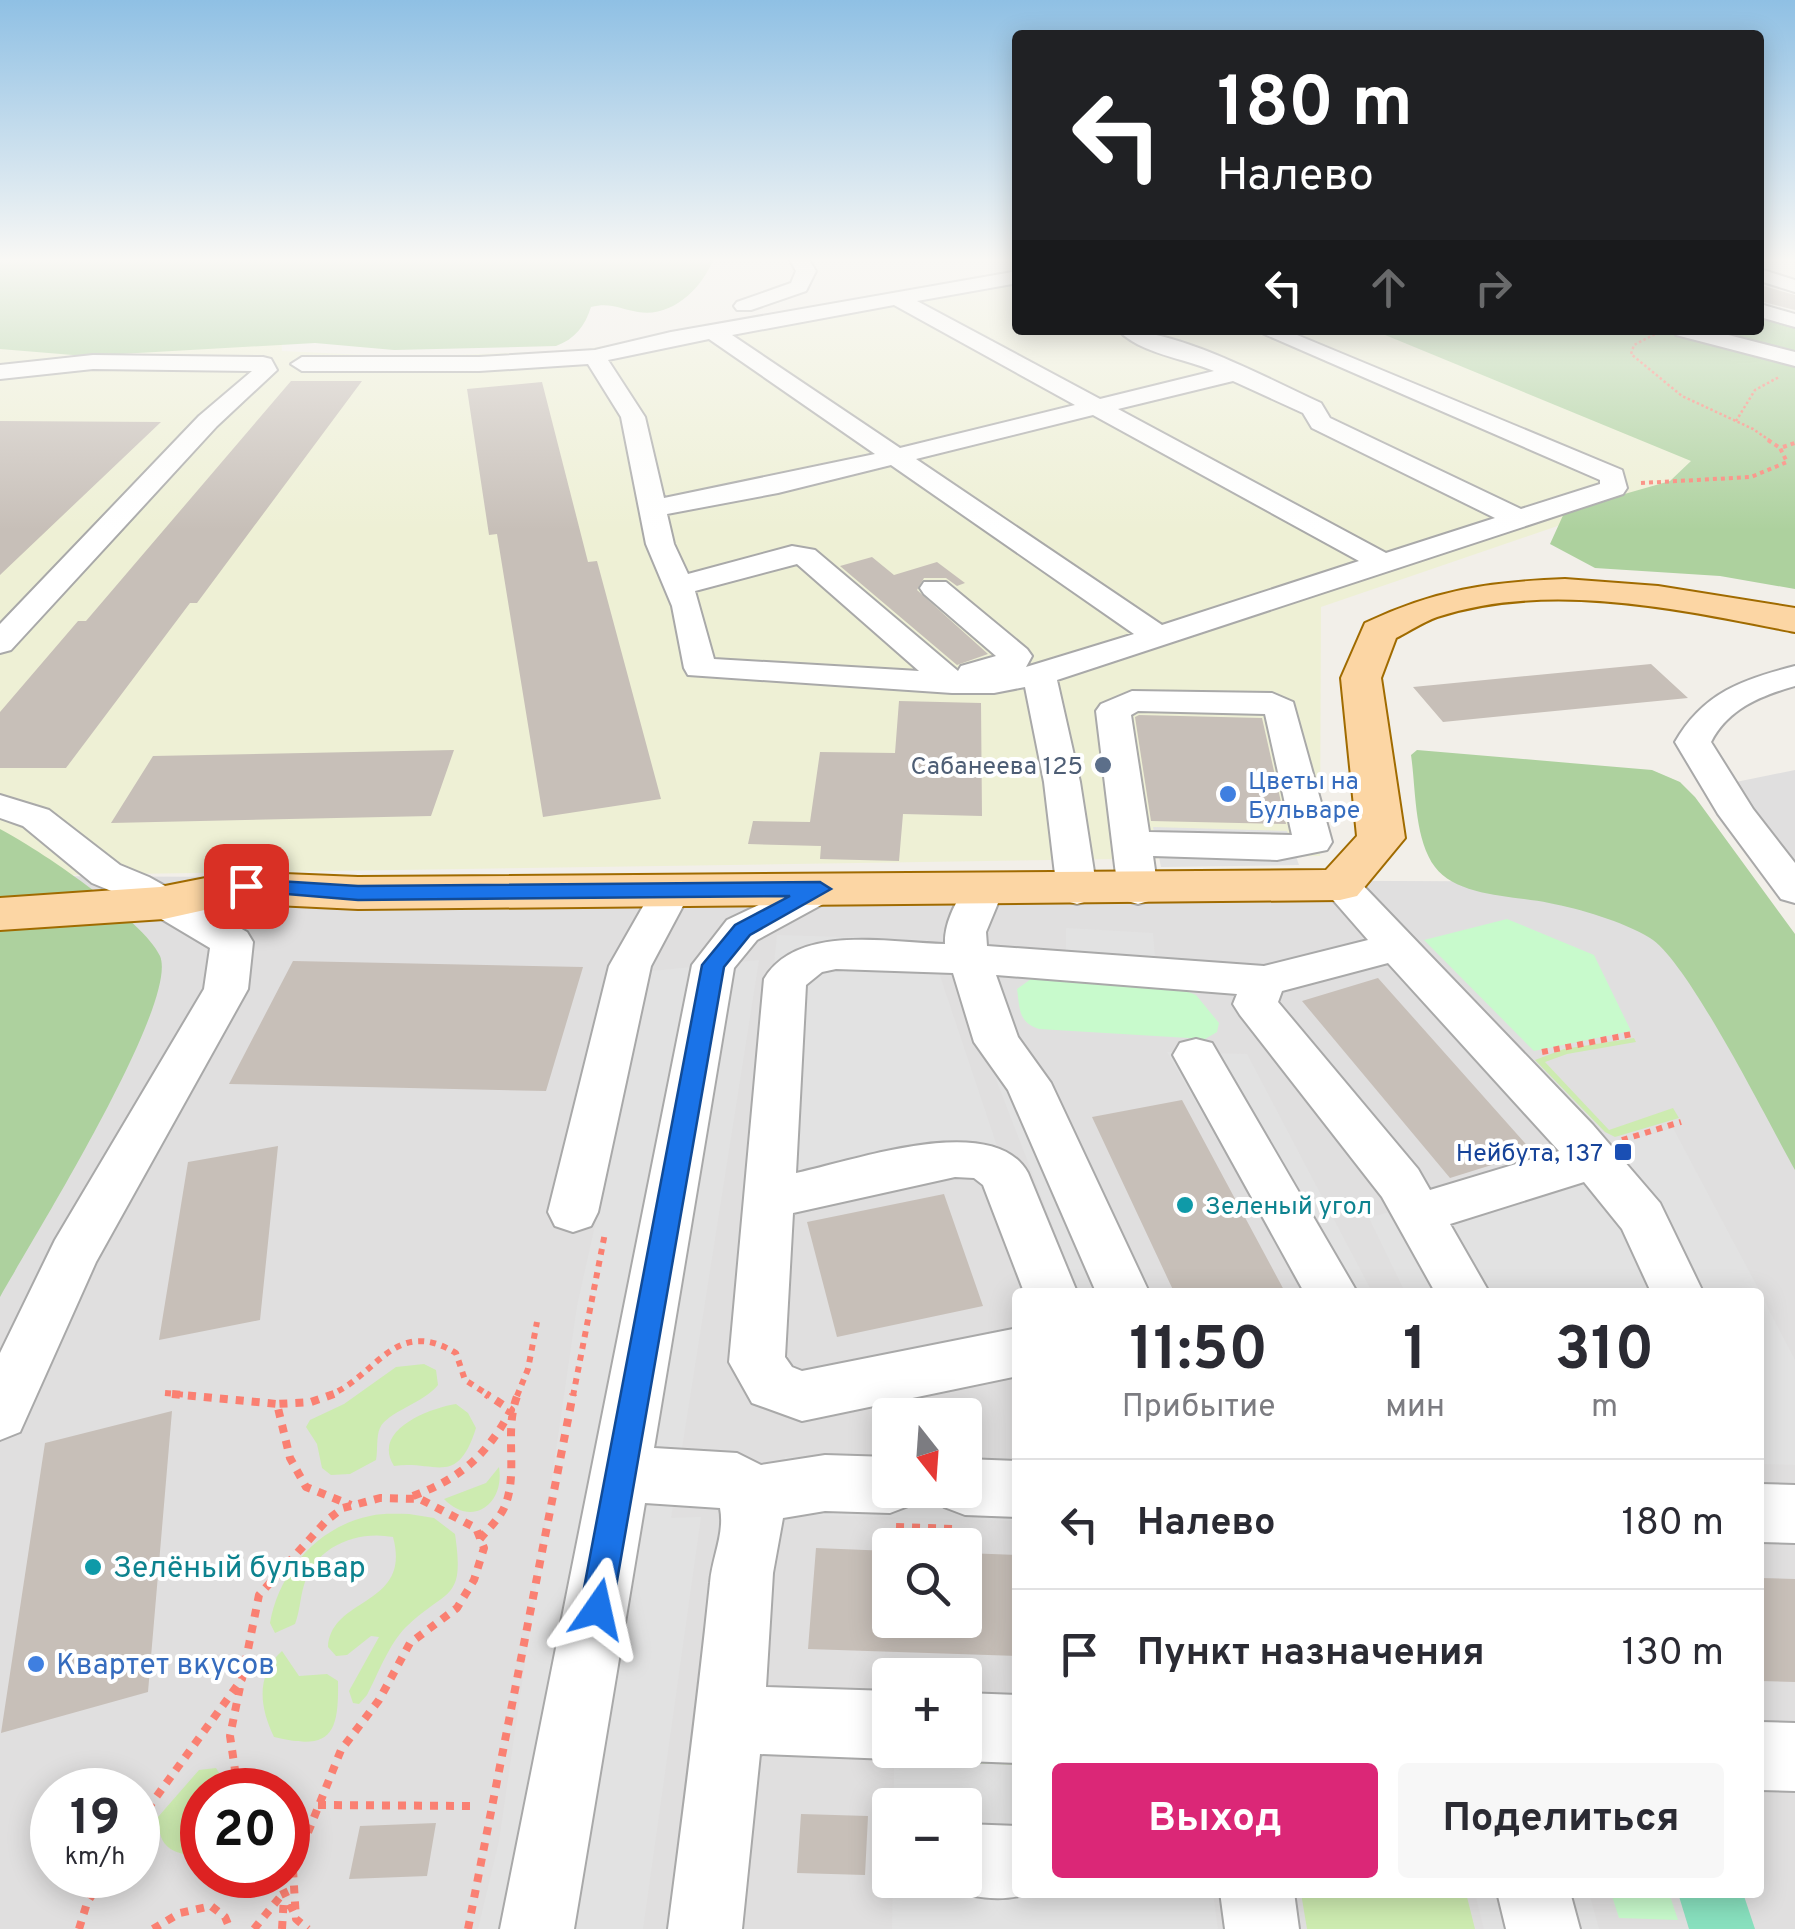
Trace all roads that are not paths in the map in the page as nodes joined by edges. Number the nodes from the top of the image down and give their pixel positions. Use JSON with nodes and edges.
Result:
{"nodes":[{"id":1,"x":613,"y":350,"type":"edge"},
{"id":2,"x":626,"y":350,"type":"edge"},
{"id":3,"x":740,"y":350,"type":"edge"},
{"id":4,"x":990,"y":350,"type":"edge"},
{"id":5,"x":1169,"y":350,"type":"edge"},
{"id":6,"x":1176,"y":350,"type":"edge"},
{"id":7,"x":1314,"y":350,"type":"edge"},
{"id":8,"x":1744,"y":350,"type":"edge"},
{"id":9,"x":606,"y":354,"type":"junction"},
{"id":10,"x":1135,"y":358,"type":"dead end"},
{"id":11,"x":302,"y":364,"type":"dead end"},
{"id":12,"x":1792,"y":366,"type":"edge"},
{"id":13,"x":0,"y":372,"type":"edge"},
{"id":14,"x":1236,"y":373,"type":"junction"},
{"id":15,"x":1095,"y":408,"type":"junction"},
{"id":16,"x":894,"y":458,"type":"junction"},
{"id":17,"x":654,"y":508,"type":"junction"},
{"id":18,"x":1519,"y":519,"type":"junction"},
{"id":19,"x":76,"y":525,"type":"dead end"},
{"id":20,"x":1385,"y":564,"type":"junction"},
{"id":21,"x":678,"y":586,"type":"junction"},
{"id":22,"x":935,"y":588,"type":"dead end"},
{"id":23,"x":0,"y":600,"type":"edge"},
{"id":24,"x":1795,"y":620,"type":"edge"},
{"id":25,"x":1161,"y":638,"type":"junction"},
{"id":26,"x":0,"y":643,"type":"edge"},
{"id":27,"x":1039,"y":675,"type":"junction"},
{"id":28,"x":1795,"y":676,"type":"edge"},
{"id":29,"x":950,"y":682,"type":"junction"},
{"id":30,"x":0,"y":806,"type":"edge"},
{"id":31,"x":1133,"y":842,"type":"junction"},
{"id":32,"x":1340,"y":884,"type":"junction"},
{"id":33,"x":672,"y":889,"type":"junction"},
{"id":34,"x":820,"y":889,"type":"junction"},
{"id":35,"x":1795,"y":890,"type":"edge"},
{"id":36,"x":984,"y":891,"type":"junction"},
{"id":37,"x":1077,"y":891,"type":"junction"},
{"id":38,"x":1138,"y":891,"type":"junction"},
{"id":39,"x":164,"y":903,"type":"junction"},
{"id":40,"x":0,"y":914,"type":"edge"},
{"id":41,"x":1395,"y":947,"type":"junction"},
{"id":42,"x":969,"y":959,"type":"junction"},
{"id":43,"x":1264,"y":981,"type":"junction"},
{"id":44,"x":1196,"y":1055,"type":"dead end"},
{"id":45,"x":1594,"y":1160,"type":"junction"},
{"id":46,"x":768,"y":1199,"type":"junction"},
{"id":47,"x":1419,"y":1213,"type":"junction"},
{"id":48,"x":591,"y":1214,"type":"road end"},
{"id":49,"x":1048,"y":1288,"type":"edge"},
{"id":50,"x":1120,"y":1288,"type":"edge"},
{"id":51,"x":1329,"y":1288,"type":"edge"},
{"id":52,"x":1460,"y":1288,"type":"edge"},
{"id":53,"x":1675,"y":1288,"type":"edge"},
{"id":54,"x":1012,"y":1353,"type":"edge"},
{"id":55,"x":0,"y":1414,"type":"edge"},
{"id":56,"x":621,"y":1474,"type":"junction"},
{"id":57,"x":1012,"y":1491,"type":"edge"},
{"id":58,"x":748,"y":1496,"type":"junction"},
{"id":59,"x":872,"y":1501,"type":"edge"},
{"id":60,"x":982,"y":1501,"type":"edge"},
{"id":61,"x":1764,"y":1513,"type":"edge"},
{"id":62,"x":1795,"y":1514,"type":"edge"},
{"id":63,"x":730,"y":1719,"type":"junction"},
{"id":64,"x":872,"y":1724,"type":"edge"},
{"id":65,"x":982,"y":1728,"type":"edge"},
{"id":66,"x":1012,"y":1729,"type":"edge"},
{"id":67,"x":1764,"y":1756,"type":"edge"},
{"id":68,"x":1795,"y":1757,"type":"edge"},
{"id":69,"x":982,"y":1861,"type":"edge"},
{"id":70,"x":1012,"y":1862,"type":"edge"},
{"id":71,"x":1258,"y":1898,"type":"edge"},
{"id":72,"x":1535,"y":1898,"type":"edge"},
{"id":73,"x":537,"y":1929,"type":"edge"},
{"id":74,"x":705,"y":1929,"type":"edge"},
{"id":75,"x":1262,"y":1929,"type":"edge"},
{"id":76,"x":1543,"y":1929,"type":"edge"}],
"edges":[{"from":1,"to":9,"type":"street"},
{"from":2,"to":9,"type":"street"},
{"from":3,"to":16,"type":"street"},
{"from":4,"to":15,"type":"street"},
{"from":5,"to":10,"type":"street"},
{"from":6,"to":14,"type":"street"},
{"from":7,"to":18,"type":"street"},
{"from":8,"to":12,"type":"street"},
{"from":9,"to":11,"type":"street"},
{"from":9,"to":17,"type":"street"},
{"from":13,"to":26,"type":"street"},
{"from":14,"to":15,"type":"street"},
{"from":14,"to":18,"type":"street"},
{"from":15,"to":16,"type":"street"},
{"from":15,"to":20,"type":"street"},
{"from":16,"to":17,"type":"street"},
{"from":16,"to":25,"type":"street"},
{"from":17,"to":21,"type":"street"},
{"from":18,"to":20,"type":"street"},
{"from":19,"to":23,"type":"street"},
{"from":20,"to":25,"type":"street"},
{"from":21,"to":29,"type":"street"},
{"from":21,"to":29,"type":"street"},
{"from":22,"to":29,"type":"street"},
{"from":24,"to":32,"type":"main road"},
{"from":25,"to":27,"type":"street"},
{"from":27,"to":29,"type":"street"},
{"from":27,"to":37,"type":"street"},
{"from":28,"to":35,"type":"street"},
{"from":30,"to":39,"type":"street"},
{"from":31,"to":31,"type":"street"},
{"from":31,"to":38,"type":"street"},
{"from":32,"to":38,"type":"main road"},
{"from":32,"to":41,"type":"street"},
{"from":33,"to":34,"type":"main road"},
{"from":33,"to":39,"type":"main road"},
{"from":33,"to":48,"type":"street"},
{"from":34,"to":36,"type":"main road"},
{"from":34,"to":56,"type":"street"},
{"from":36,"to":37,"type":"main road"},
{"from":36,"to":42,"type":"street"},
{"from":37,"to":38,"type":"main road"},
{"from":39,"to":40,"type":"main road"},
{"from":39,"to":55,"type":"street"},
{"from":41,"to":43,"type":"street"},
{"from":41,"to":45,"type":"street"},
{"from":42,"to":43,"type":"street"},
{"from":42,"to":46,"type":"street"},
{"from":42,"to":50,"type":"street"},
{"from":43,"to":47,"type":"street"},
{"from":44,"to":51,"type":"street"},
{"from":45,"to":47,"type":"street"},
{"from":45,"to":53,"type":"street"},
{"from":46,"to":49,"type":"street"},
{"from":46,"to":54,"type":"street"},
{"from":47,"to":52,"type":"street"},
{"from":56,"to":58,"type":"street"},
{"from":56,"to":73,"type":"street"},
{"from":57,"to":60,"type":"street"},
{"from":58,"to":59,"type":"street"},
{"from":58,"to":63,"type":"street"},
{"from":61,"to":62,"type":"street"},
{"from":63,"to":64,"type":"street"},
{"from":63,"to":74,"type":"street"},
{"from":65,"to":66,"type":"street"},
{"from":67,"to":68,"type":"street"},
{"from":69,"to":70,"type":"street"},
{"from":71,"to":75,"type":"street"},
{"from":72,"to":76,"type":"street"}]}
